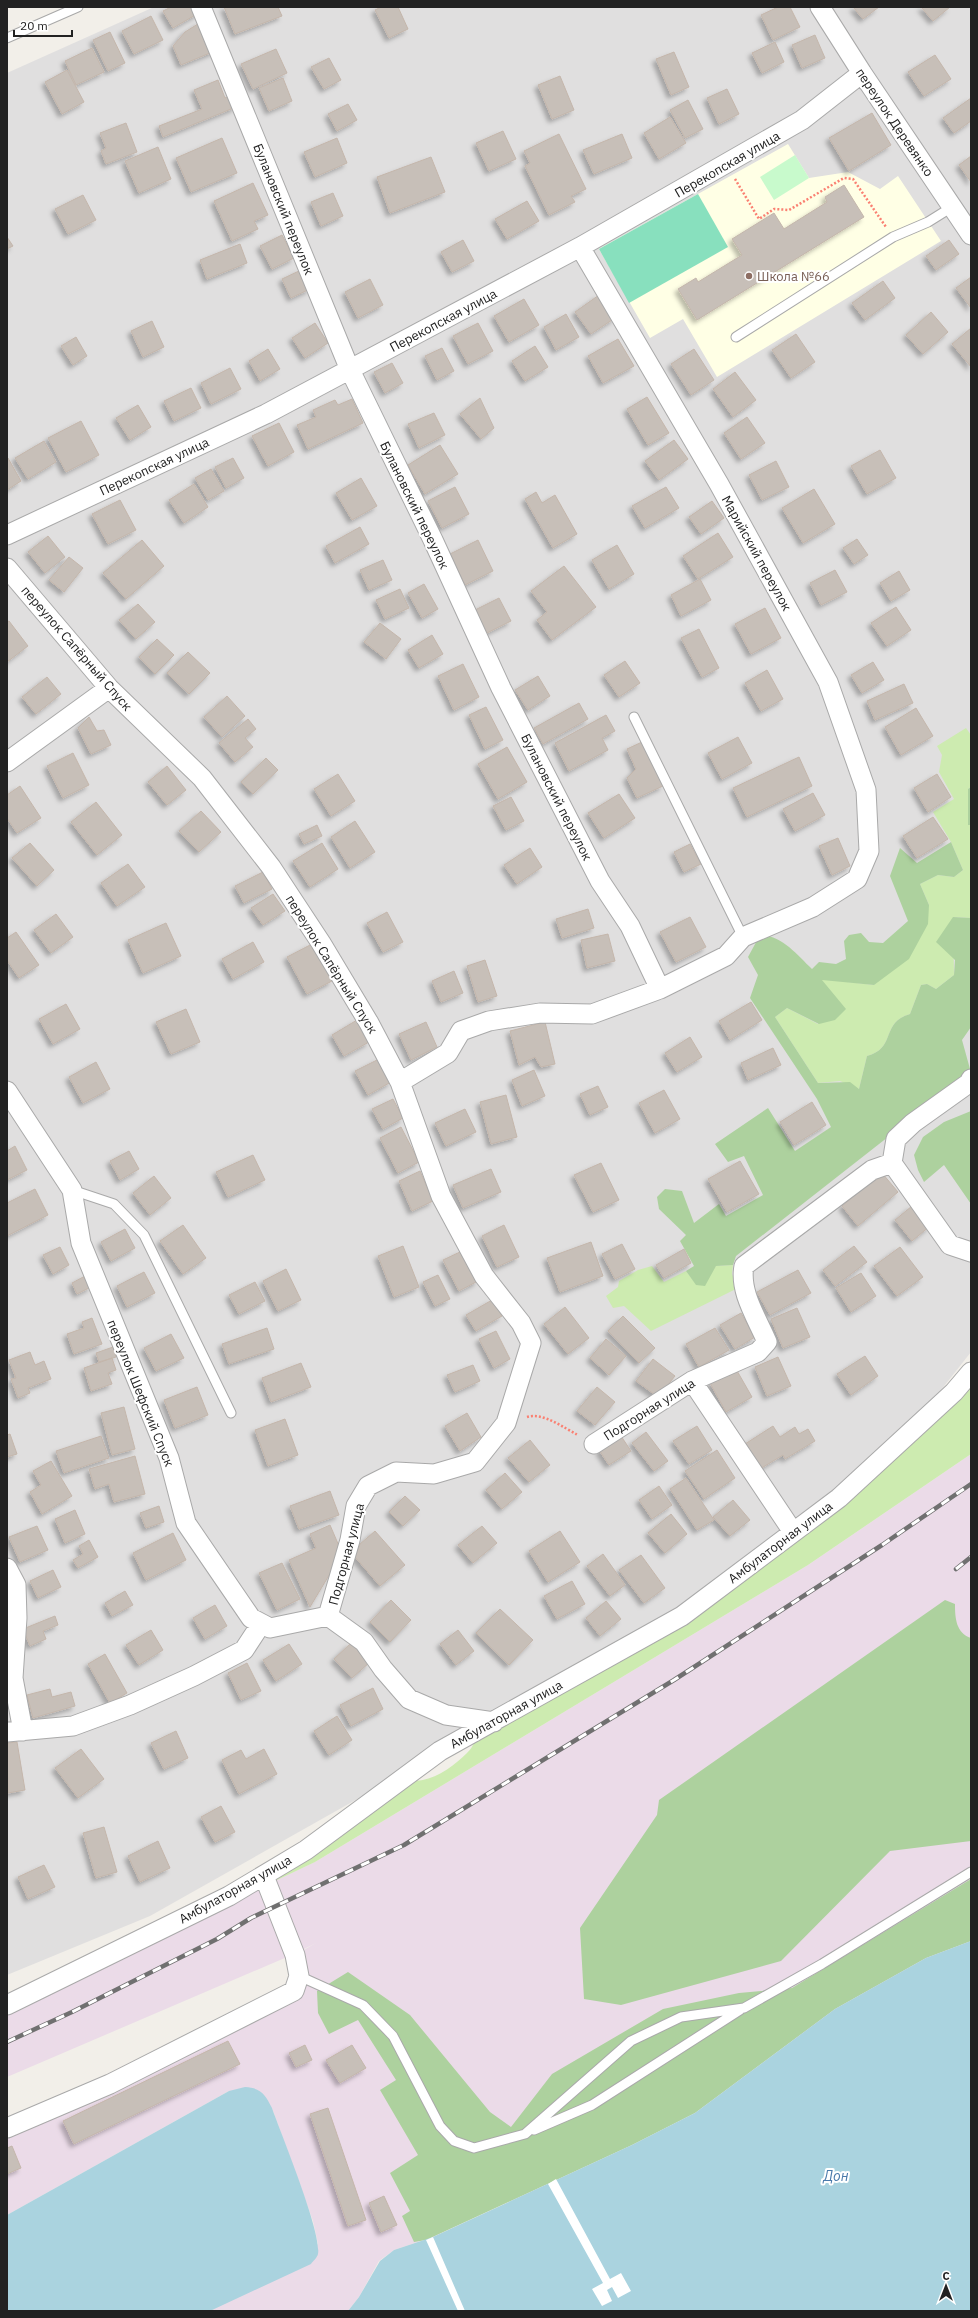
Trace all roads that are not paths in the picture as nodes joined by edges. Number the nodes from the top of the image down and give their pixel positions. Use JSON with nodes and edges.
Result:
{"nodes":[{"id":1,"x":78,"y":7,"type":"edge"},
{"id":2,"x":201,"y":7,"type":"edge"},
{"id":3,"x":820,"y":7,"type":"edge"},
{"id":4,"x":7,"y":38,"type":"edge"},
{"id":5,"x":862,"y":73,"type":"junction"},
{"id":6,"x":952,"y":207,"type":"junction"},
{"id":7,"x":971,"y":235,"type":"edge"},
{"id":8,"x":580,"y":246,"type":"junction"},
{"id":9,"x":736,"y":337,"type":"dead end"},
{"id":10,"x":350,"y":370,"type":"junction"},
{"id":11,"x":7,"y":535,"type":"edge"},
{"id":12,"x":7,"y":568,"type":"edge"},
{"id":13,"x":109,"y":688,"type":"junction"},
{"id":14,"x":634,"y":717,"type":"dead end"},
{"id":15,"x":7,"y":762,"type":"edge"},
{"id":16,"x":743,"y":937,"type":"junction"},
{"id":17,"x":660,"y":989,"type":"junction"},
{"id":18,"x":400,"y":1082,"type":"junction"},
{"id":19,"x":970,"y":1083,"type":"edge"},
{"id":20,"x":7,"y":1091,"type":"edge"},
{"id":21,"x":892,"y":1163,"type":"junction"},
{"id":22,"x":72,"y":1190,"type":"junction"},
{"id":23,"x":971,"y":1252,"type":"edge"},
{"id":24,"x":971,"y":1372,"type":"edge"},
{"id":25,"x":692,"y":1381,"type":"junction"},
{"id":26,"x":232,"y":1413,"type":"dead end"},
{"id":27,"x":506,"y":1423,"type":"joint"},
{"id":28,"x":594,"y":1444,"type":"road end"},
{"id":29,"x":793,"y":1532,"type":"junction"},
{"id":30,"x":7,"y":1568,"type":"edge"},
{"id":31,"x":328,"y":1616,"type":"junction"},
{"id":32,"x":261,"y":1624,"type":"junction"},
{"id":33,"x":494,"y":1722,"type":"junction"},
{"id":34,"x":15,"y":1731,"type":"edge"},
{"id":35,"x":971,"y":1872,"type":"edge"},
{"id":36,"x":264,"y":1876,"type":"junction"},
{"id":37,"x":299,"y":1976,"type":"junction"},
{"id":38,"x":7,"y":2005,"type":"edge"},
{"id":39,"x":744,"y":2008,"type":"junction"},
{"id":40,"x":7,"y":2128,"type":"edge"},
{"id":41,"x":525,"y":2134,"type":"junction"}],
"edges":[{"from":1,"to":4,"type":"lane"},
{"from":2,"to":10,"type":"street","name":"Булановский переулок"},
{"from":3,"to":5,"type":"street","name":"переулок Деревянко"},
{"from":5,"to":6,"type":"street","name":"переулок Деревянко"},
{"from":5,"to":8,"type":"street","name":"Перекопская улица"},
{"from":6,"to":7,"type":"street","name":"переулок Деревянко"},
{"from":6,"to":9,"type":"lane"},
{"from":8,"to":10,"type":"street","name":"Перекопская улица"},
{"from":8,"to":16,"type":"street","name":"Марийский переулок"},
{"from":10,"to":11,"type":"street","name":"Перекопская улица"},
{"from":10,"to":17,"type":"street","name":"Булановский переулок"},
{"from":12,"to":13,"type":"street","name":"переулок Сапёрный Спуск"},
{"from":13,"to":15,"type":"street"},
{"from":13,"to":18,"type":"street","name":"переулок Сапёрный Спуск"},
{"from":14,"to":16,"type":"lane"},
{"from":16,"to":17,"type":"street"},
{"from":17,"to":18,"type":"street"},
{"from":18,"to":27,"type":"street","name":"переулок Сапёрный Спуск"},
{"from":19,"to":21,"type":"street"},
{"from":20,"to":22,"type":"street","name":"переулок Шефский Спуск"},
{"from":21,"to":23,"type":"street"},
{"from":21,"to":25,"type":"street","name":"Подгорная улица"},
{"from":22,"to":26,"type":"lane"},
{"from":22,"to":32,"type":"street","name":"переулок Шефский Спуск"},
{"from":24,"to":29,"type":"street","name":"Амбулаторная улица"},
{"from":25,"to":28,"type":"street","name":"Подгорная улица"},
{"from":25,"to":29,"type":"street"},
{"from":27,"to":31,"type":"street","name":"Подгорная улица"},
{"from":29,"to":33,"type":"street","name":"Амбулаторная улица"},
{"from":30,"to":34,"type":"street"},
{"from":31,"to":32,"type":"street"},
{"from":31,"to":33,"type":"street","name":"Подгорная улица"},
{"from":32,"to":34,"type":"street"},
{"from":33,"to":36,"type":"street","name":"Амбулаторная улица"},
{"from":35,"to":39,"type":"lane"},
{"from":36,"to":37,"type":"street"},
{"from":36,"to":38,"type":"street","name":"Амбулаторная улица"},
{"from":37,"to":40,"type":"street"},
{"from":37,"to":41,"type":"lane"},
{"from":39,"to":41,"type":"lane"},
{"from":39,"to":41,"type":"lane"}]}
